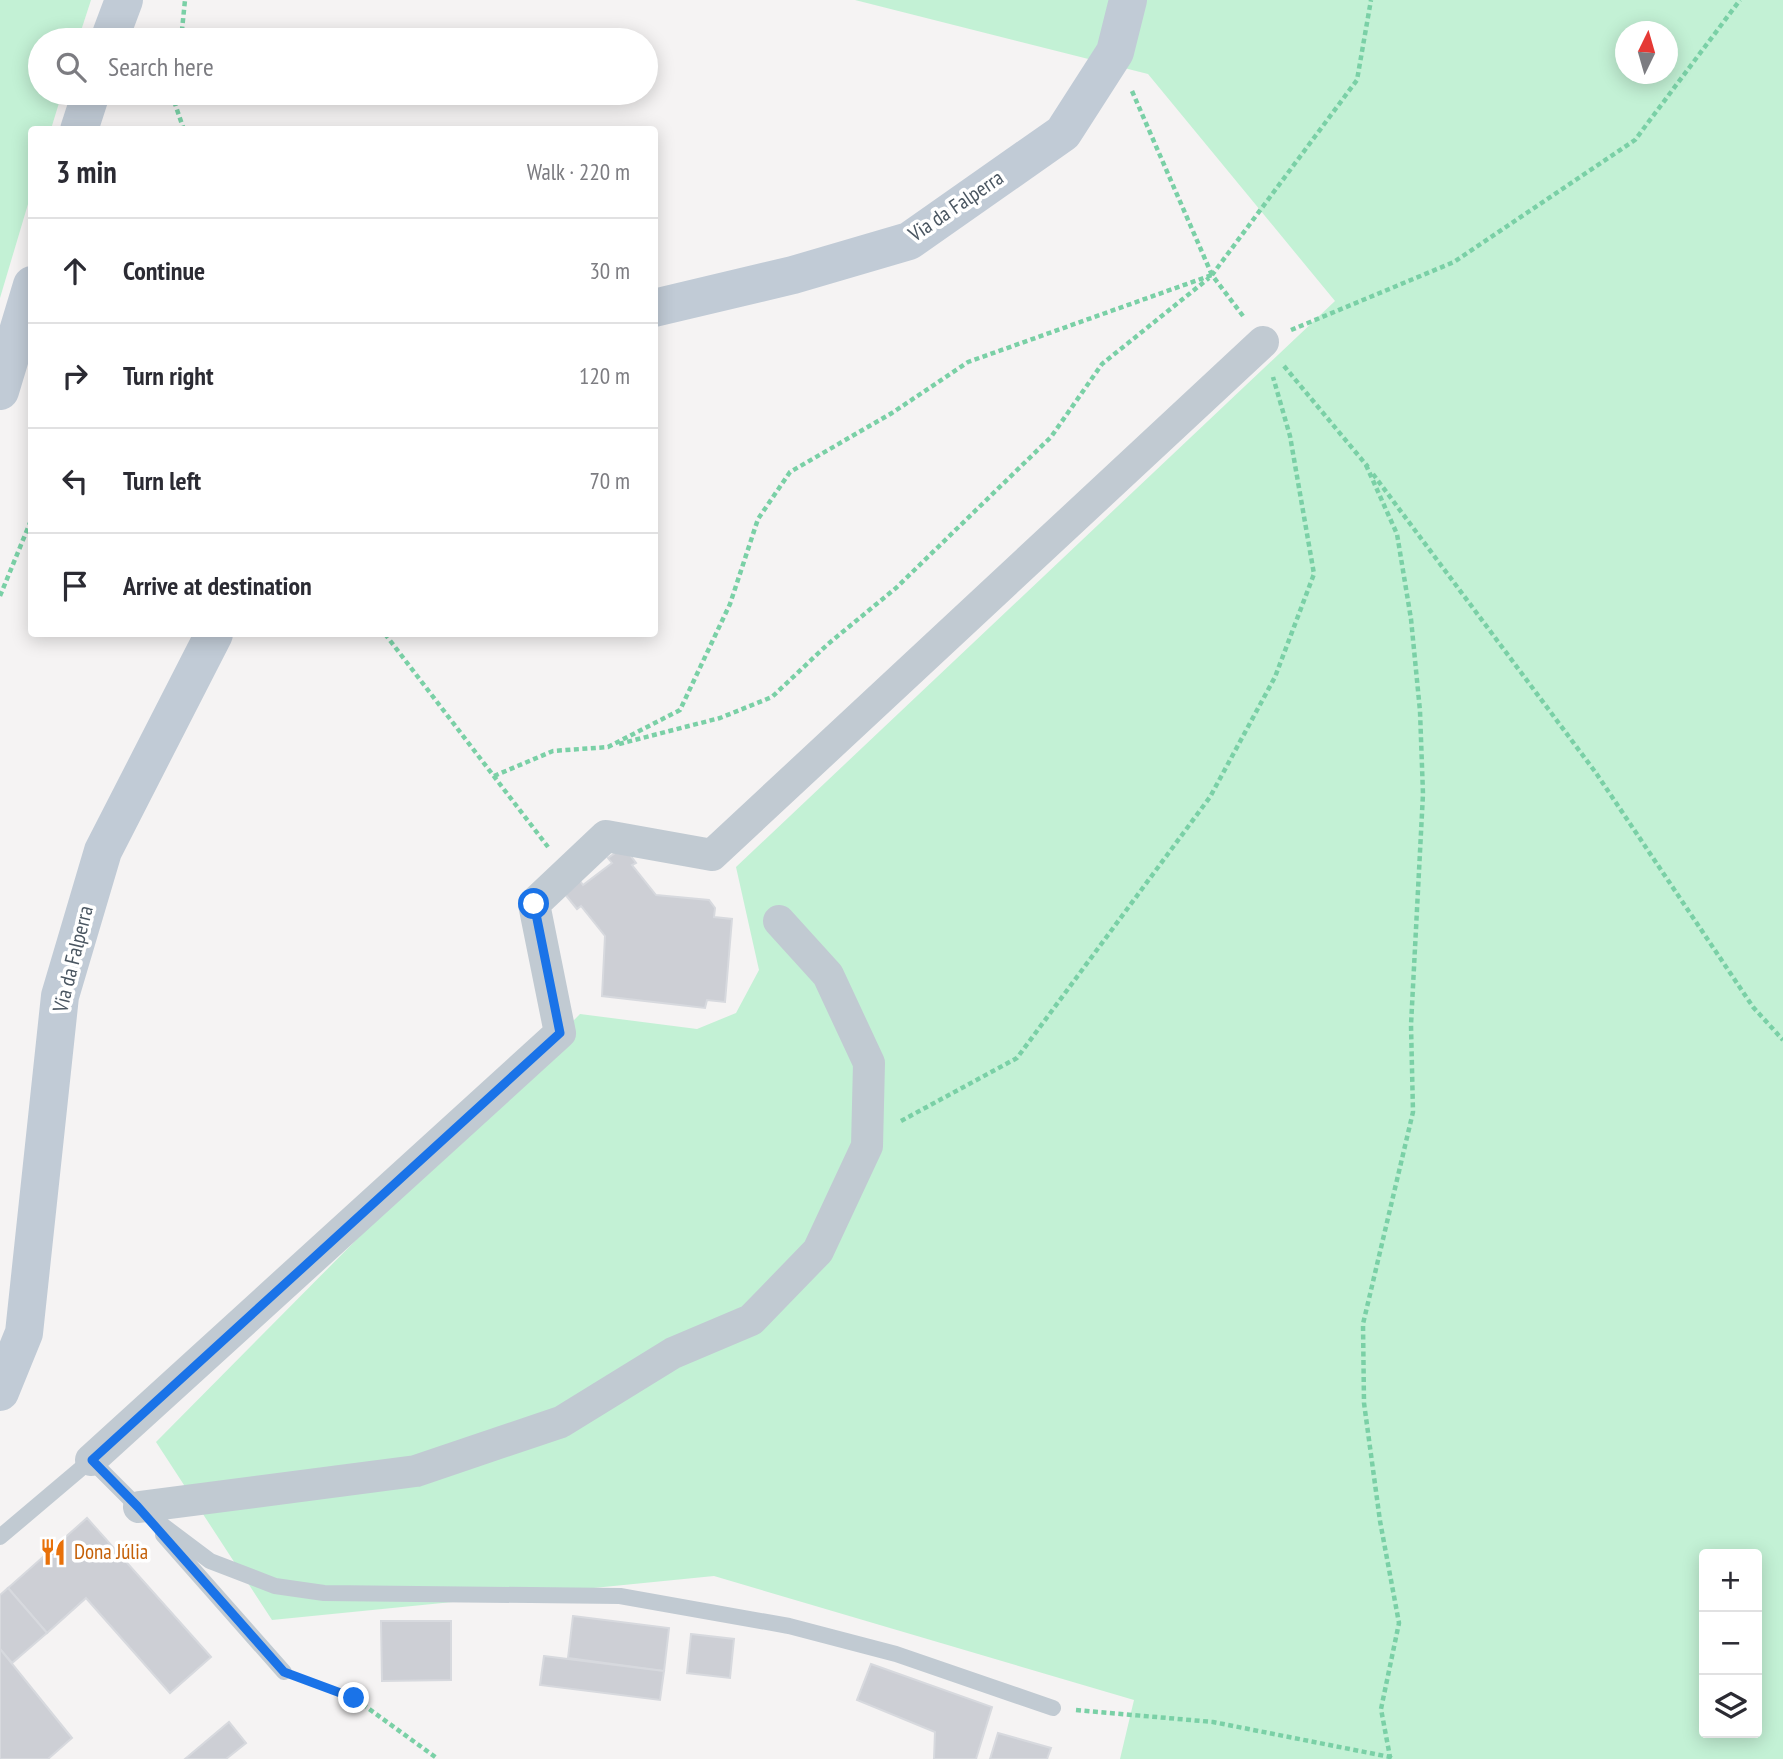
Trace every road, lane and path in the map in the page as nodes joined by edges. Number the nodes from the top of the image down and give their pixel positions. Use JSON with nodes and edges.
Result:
{"nodes":[{"id":1,"x":124,"y":0,"type":"edge"},
{"id":2,"x":185,"y":0,"type":"edge"},
{"id":3,"x":1128,"y":0,"type":"edge"},
{"id":4,"x":1371,"y":0,"type":"edge"},
{"id":5,"x":1740,"y":0,"type":"edge"},
{"id":6,"x":114,"y":28,"type":"edge"},
{"id":7,"x":182,"y":28,"type":"edge"},
{"id":8,"x":1115,"y":52,"type":"junction"},
{"id":9,"x":87,"y":105,"type":"edge"},
{"id":10,"x":175,"y":105,"type":"edge"},
{"id":11,"x":80,"y":126,"type":"edge"},
{"id":12,"x":183,"y":126,"type":"edge"},
{"id":13,"x":1212,"y":275,"type":"junction"},
{"id":14,"x":28,"y":298,"type":"edge"},
{"id":15,"x":658,"y":307,"type":"edge"},
{"id":16,"x":1264,"y":342,"type":"junction"},
{"id":17,"x":0,"y":391,"type":"edge"},
{"id":18,"x":1366,"y":465,"type":"junction"},
{"id":19,"x":28,"y":528,"type":"edge"},
{"id":20,"x":0,"y":596,"type":"edge"},
{"id":21,"x":212,"y":637,"type":"edge"},
{"id":22,"x":387,"y":637,"type":"edge"},
{"id":23,"x":608,"y":747,"type":"junction"},
{"id":24,"x":494,"y":776,"type":"junction"},
{"id":25,"x":568,"y":872,"type":"junction"},
{"id":26,"x":779,"y":921,"type":"dead end"},
{"id":27,"x":1783,"y":1040,"type":"edge"},
{"id":28,"x":867,"y":1138,"type":"junction"},
{"id":29,"x":0,"y":1392,"type":"edge"},
{"id":30,"x":92,"y":1460,"type":"junction"},
{"id":31,"x":138,"y":1507,"type":"junction"},
{"id":32,"x":0,"y":1537,"type":"edge"},
{"id":33,"x":284,"y":1672,"type":"joint"},
{"id":34,"x":1053,"y":1708,"type":"joint"},
{"id":35,"x":432,"y":1755,"type":"junction"},
{"id":36,"x":1392,"y":1758,"type":"edge"},
{"id":37,"x":438,"y":1759,"type":"edge"},
{"id":38,"x":445,"y":1759,"type":"edge"}],
"edges":[{"from":1,"to":6,"type":"main road"},
{"from":2,"to":7,"type":"path"},
{"from":3,"to":8,"type":"main road","name":"Via da Falperra"},
{"from":4,"to":13,"type":"path"},
{"from":5,"to":16,"type":"path"},
{"from":8,"to":13,"type":"path"},
{"from":8,"to":15,"type":"main road","name":"Via da Falperra"},
{"from":9,"to":11,"type":"main road"},
{"from":10,"to":12,"type":"path"},
{"from":13,"to":16,"type":"path"},
{"from":13,"to":23,"type":"path"},
{"from":13,"to":23,"type":"path"},
{"from":14,"to":17,"type":"main road"},
{"from":16,"to":18,"type":"path"},
{"from":16,"to":25,"type":"street"},
{"from":16,"to":28,"type":"path"},
{"from":18,"to":27,"type":"path"},
{"from":18,"to":36,"type":"path"},
{"from":19,"to":20,"type":"path"},
{"from":21,"to":29,"type":"main road","name":"Via da Falperra"},
{"from":22,"to":24,"type":"path"},
{"from":23,"to":24,"type":"path"},
{"from":24,"to":25,"type":"path"},
{"from":25,"to":30,"type":"street"},
{"from":26,"to":28,"type":"street"},
{"from":28,"to":31,"type":"street"},
{"from":30,"to":31,"type":"lane"},
{"from":30,"to":32,"type":"lane"},
{"from":31,"to":33,"type":"lane"},
{"from":31,"to":34,"type":"lane"},
{"from":33,"to":35,"type":"path"},
{"from":34,"to":36,"type":"path"},
{"from":35,"to":37,"type":"path"},
{"from":35,"to":38,"type":"path"}]}
